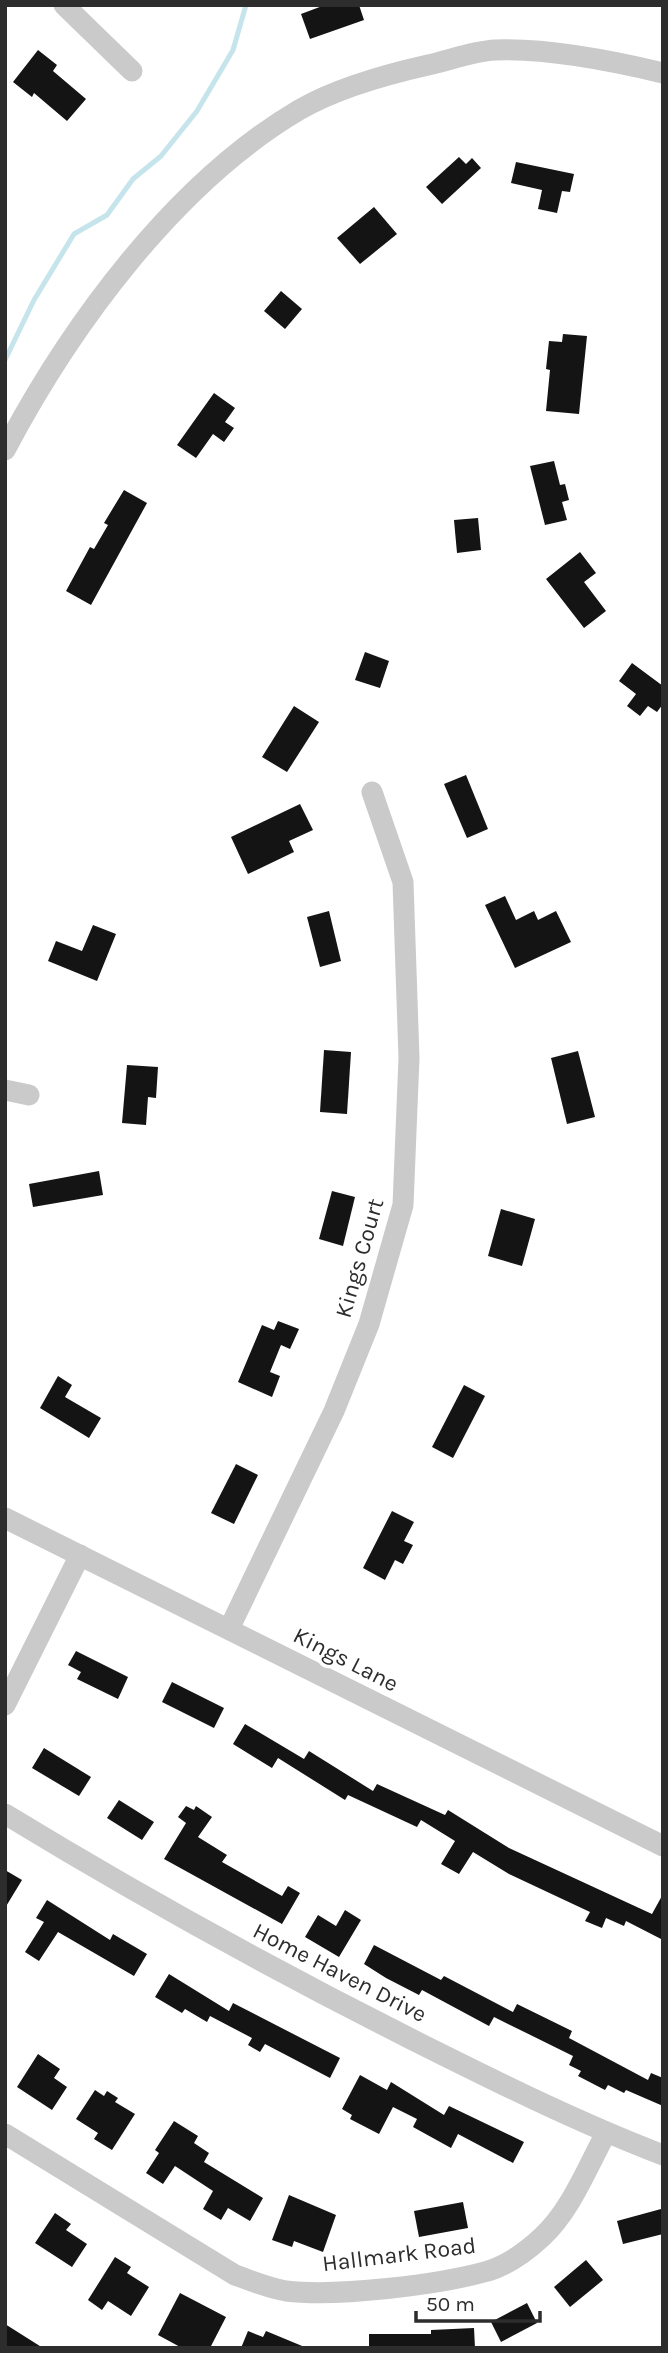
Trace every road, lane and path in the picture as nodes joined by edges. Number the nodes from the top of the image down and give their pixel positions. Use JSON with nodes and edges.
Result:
{"nodes":[{"id":1,"x":64,"y":5,"type":"edge"},
{"id":2,"x":132,"y":71,"type":"dead end"},
{"id":3,"x":663,"y":73,"type":"edge"},
{"id":4,"x":5,"y":450,"type":"edge"},
{"id":5,"x":372,"y":792,"type":"dead end"},
{"id":6,"x":5,"y":1090,"type":"edge"},
{"id":7,"x":29,"y":1094,"type":"dead end"},
{"id":8,"x":5,"y":1518,"type":"edge"},
{"id":9,"x":80,"y":1555,"type":"junction"},
{"id":10,"x":229,"y":1629,"type":"junction"},
{"id":11,"x":5,"y":1705,"type":"edge"},
{"id":12,"x":5,"y":1814,"type":"edge"},
{"id":13,"x":663,"y":1846,"type":"edge"},
{"id":14,"x":606,"y":2133,"type":"junction"},
{"id":15,"x":5,"y":2134,"type":"edge"},
{"id":16,"x":663,"y":2155,"type":"edge"}],
"edges":[{"from":1,"to":2,"type":"street"},
{"from":3,"to":4,"type":"street"},
{"from":5,"to":10,"type":"street","name":"Kings Court"},
{"from":6,"to":7,"type":"street"},
{"from":8,"to":9,"type":"street","name":"Kings Lane"},
{"from":9,"to":10,"type":"street","name":"Kings Lane"},
{"from":9,"to":11,"type":"street"},
{"from":10,"to":13,"type":"street","name":"Kings Lane"},
{"from":12,"to":14,"type":"street","name":"Home Haven Drive"},
{"from":14,"to":15,"type":"street","name":"Hallmark Road"},
{"from":14,"to":16,"type":"street","name":"Home Haven Drive"}]}
